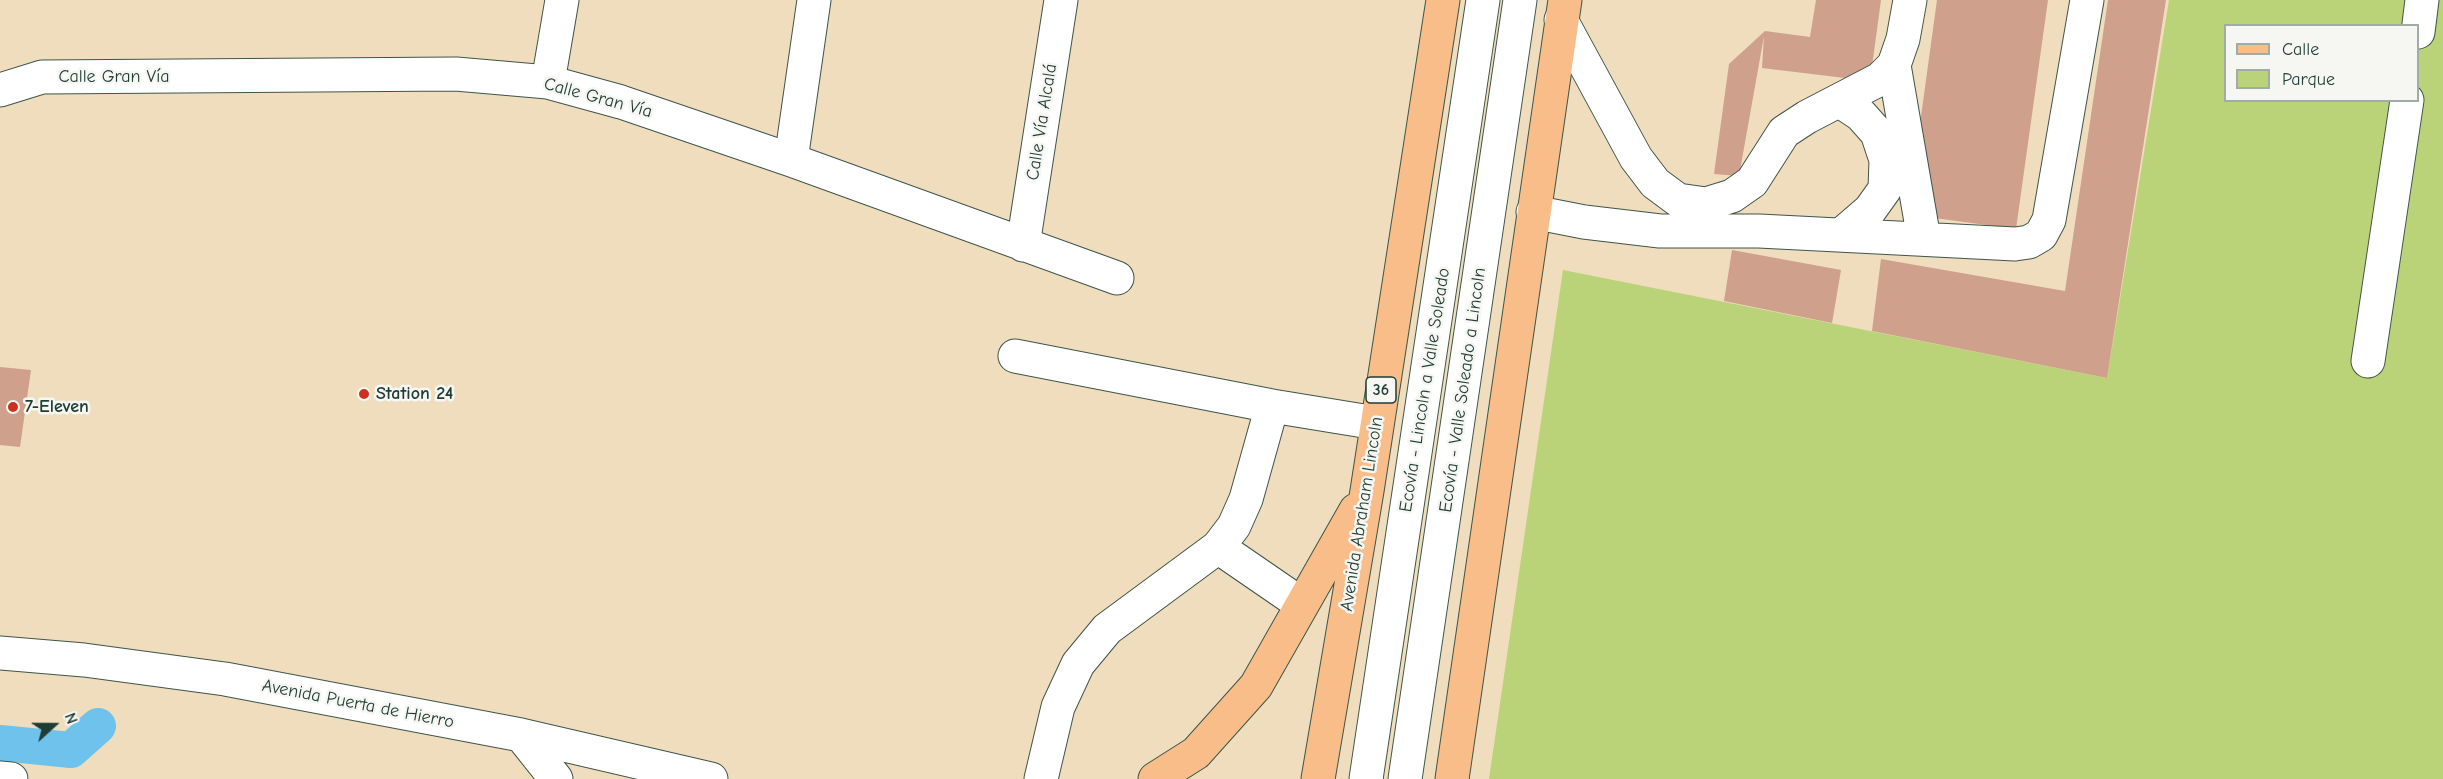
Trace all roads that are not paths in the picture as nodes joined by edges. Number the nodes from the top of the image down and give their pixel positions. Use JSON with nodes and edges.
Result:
{"nodes":[{"id":1,"x":562,"y":0,"type":"edge"},
{"id":2,"x":814,"y":0,"type":"edge"},
{"id":3,"x":1061,"y":0,"type":"edge"},
{"id":4,"x":1443,"y":0,"type":"edge"},
{"id":5,"x":1483,"y":0,"type":"edge"},
{"id":6,"x":1520,"y":0,"type":"edge"},
{"id":7,"x":1910,"y":0,"type":"edge"},
{"id":8,"x":2087,"y":0,"type":"edge"},
{"id":9,"x":2422,"y":0,"type":"edge"},
{"id":10,"x":1563,"y":10,"type":"edge"},
{"id":11,"x":2419,"y":24,"type":"edge"},
{"id":12,"x":0,"y":63,"type":"edge"},
{"id":13,"x":1894,"y":65,"type":"junction"},
{"id":14,"x":42,"y":77,"type":"junction"},
{"id":15,"x":548,"y":82,"type":"junction"},
{"id":16,"x":0,"y":90,"type":"edge"},
{"id":17,"x":1840,"y":102,"type":"junction"},
{"id":18,"x":2407,"y":102,"type":"edge"},
{"id":19,"x":791,"y":160,"type":"junction"},
{"id":20,"x":1533,"y":212,"type":"junction"},
{"id":21,"x":1841,"y":235,"type":"junction"},
{"id":22,"x":1924,"y":239,"type":"junction"},
{"id":23,"x":1023,"y":245,"type":"junction"},
{"id":24,"x":1117,"y":278,"type":"dead end"},
{"id":25,"x":1015,"y":356,"type":"dead end"},
{"id":26,"x":2368,"y":361,"type":"dead end"},
{"id":27,"x":1272,"y":406,"type":"junction"},
{"id":28,"x":1376,"y":423,"type":"junction"},
{"id":29,"x":1367,"y":491,"type":"junction"},
{"id":30,"x":1218,"y":547,"type":"junction"},
{"id":31,"x":1301,"y":604,"type":"junction"},
{"id":32,"x":0,"y":653,"type":"edge"},
{"id":33,"x":521,"y":735,"type":"junction"},
{"id":34,"x":0,"y":778,"type":"edge"},
{"id":35,"x":11,"y":779,"type":"edge"},
{"id":36,"x":556,"y":779,"type":"edge"},
{"id":37,"x":711,"y":779,"type":"edge"},
{"id":38,"x":1041,"y":779,"type":"edge"},
{"id":39,"x":1155,"y":779,"type":"edge"},
{"id":40,"x":1318,"y":779,"type":"edge"},
{"id":41,"x":1366,"y":779,"type":"edge"},
{"id":42,"x":1405,"y":779,"type":"edge"},
{"id":43,"x":1452,"y":779,"type":"edge"}],
"edges":[{"from":1,"to":15,"type":"street"},
{"from":2,"to":19,"type":"street"},
{"from":3,"to":23,"type":"street","name":"Calle Vía Alcalá"},
{"from":4,"to":28,"type":"main road","name":"Avenida Abraham Lincoln","number":"36"},
{"from":5,"to":41,"type":"street","name":"Ecovía - Lincoln a Valle Soleado"},
{"from":6,"to":42,"type":"street","name":"Ecovía - Valle Soleado a Lincoln"},
{"from":7,"to":13,"type":"street"},
{"from":8,"to":22,"type":"street"},
{"from":9,"to":11,"type":"street"},
{"from":10,"to":17,"type":"street"},
{"from":10,"to":20,"type":"main road"},
{"from":12,"to":14,"type":"street","name":"Calle Gran Vía"},
{"from":13,"to":17,"type":"street"},
{"from":13,"to":22,"type":"street"},
{"from":14,"to":15,"type":"street","name":"Calle Gran Vía"},
{"from":14,"to":16,"type":"street","name":"Calle Gran Vía"},
{"from":15,"to":19,"type":"street","name":"Calle Gran Vía"},
{"from":17,"to":21,"type":"street"},
{"from":18,"to":26,"type":"street"},
{"from":19,"to":23,"type":"street","name":"Calle Gran Vía"},
{"from":20,"to":21,"type":"street"},
{"from":20,"to":43,"type":"main road"},
{"from":21,"to":22,"type":"street"},
{"from":23,"to":24,"type":"street","name":"Calle Gran Vía"},
{"from":25,"to":27,"type":"street"},
{"from":27,"to":28,"type":"street"},
{"from":27,"to":30,"type":"street"},
{"from":28,"to":29,"type":"main road","name":"Avenida Abraham Lincoln","number":"36"},
{"from":29,"to":31,"type":"main road"},
{"from":29,"to":40,"type":"main road","name":"Avenida Abraham Lincoln","number":"36"},
{"from":30,"to":31,"type":"street"},
{"from":30,"to":38,"type":"street"},
{"from":31,"to":39,"type":"main road"},
{"from":32,"to":33,"type":"street","name":"Avenida Puerta de Hierro"},
{"from":33,"to":36,"type":"street"},
{"from":33,"to":37,"type":"street","name":"Avenida Puerta de Hierro"},
{"from":34,"to":35,"type":"street"}]}
